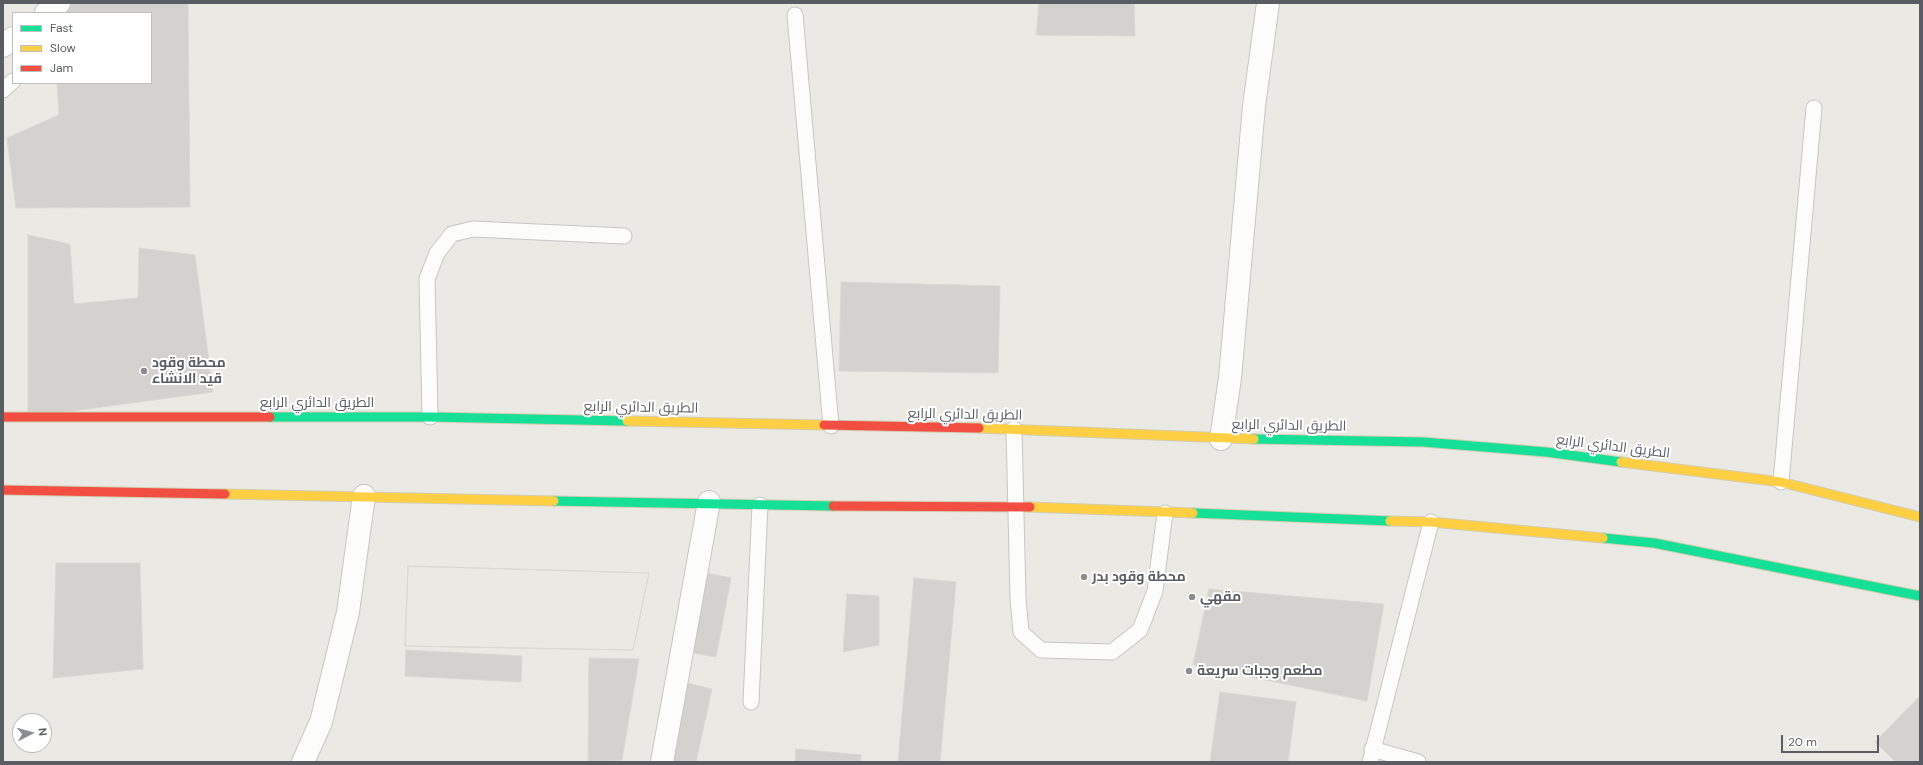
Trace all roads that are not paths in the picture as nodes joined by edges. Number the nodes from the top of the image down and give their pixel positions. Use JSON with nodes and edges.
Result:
{"nodes":[{"id":1,"x":59,"y":3,"type":"edge"},
{"id":2,"x":1268,"y":3,"type":"edge"},
{"id":3,"x":47,"y":12,"type":"edge"},
{"id":4,"x":795,"y":15,"type":"dead end"},
{"id":5,"x":12,"y":39,"type":"edge"},
{"id":6,"x":3,"y":46,"type":"edge"},
{"id":7,"x":12,"y":82,"type":"edge"},
{"id":8,"x":3,"y":90,"type":"edge"},
{"id":9,"x":1814,"y":108,"type":"dead end"},
{"id":10,"x":624,"y":236,"type":"dead end"},
{"id":11,"x":3,"y":417,"type":"edge"},
{"id":12,"x":430,"y":417,"type":"junction"},
{"id":13,"x":831,"y":426,"type":"junction"},
{"id":14,"x":1014,"y":429,"type":"junction"},
{"id":15,"x":1221,"y":439,"type":"junction"},
{"id":16,"x":1781,"y":482,"type":"junction"},
{"id":17,"x":3,"y":490,"type":"edge"},
{"id":18,"x":364,"y":496,"type":"junction"},
{"id":19,"x":709,"y":502,"type":"junction"},
{"id":20,"x":760,"y":504,"type":"junction"},
{"id":21,"x":1016,"y":507,"type":"junction"},
{"id":22,"x":1165,"y":513,"type":"junction"},
{"id":23,"x":1920,"y":517,"type":"edge"},
{"id":24,"x":1431,"y":522,"type":"junction"},
{"id":25,"x":1920,"y":596,"type":"edge"},
{"id":26,"x":751,"y":702,"type":"dead end"},
{"id":27,"x":1371,"y":755,"type":"edge"},
{"id":28,"x":303,"y":762,"type":"edge"},
{"id":29,"x":662,"y":762,"type":"edge"},
{"id":30,"x":1418,"y":762,"type":"edge"}],
"edges":[{"from":1,"to":3,"type":"street"},
{"from":2,"to":15,"type":"street"},
{"from":4,"to":13,"type":"lane"},
{"from":5,"to":6,"type":"street"},
{"from":7,"to":8,"type":"lane"},
{"from":9,"to":16,"type":"lane"},
{"from":10,"to":12,"type":"lane"},
{"from":11,"to":12,"type":"main road","name":"الطريق الدائري الرابع"},
{"from":12,"to":13,"type":"main road","name":"الطريق الدائري الرابع"},
{"from":13,"to":14,"type":"main road","name":"الطريق الدائري الرابع"},
{"from":14,"to":15,"type":"main road","name":"الطريق الدائري الرابع"},
{"from":14,"to":21,"type":"lane"},
{"from":15,"to":16,"type":"main road","name":"الطريق الدائري الرابع"},
{"from":16,"to":23,"type":"main road","name":"الطريق الدائري الرابع"},
{"from":17,"to":18,"type":"main road"},
{"from":18,"to":19,"type":"main road"},
{"from":18,"to":28,"type":"street"},
{"from":19,"to":20,"type":"main road"},
{"from":19,"to":29,"type":"street"},
{"from":20,"to":21,"type":"main road"},
{"from":20,"to":26,"type":"lane"},
{"from":21,"to":22,"type":"main road"},
{"from":21,"to":22,"type":"lane"},
{"from":22,"to":24,"type":"main road"},
{"from":24,"to":25,"type":"main road"},
{"from":24,"to":27,"type":"lane"},
{"from":27,"to":30,"type":"lane"}]}
